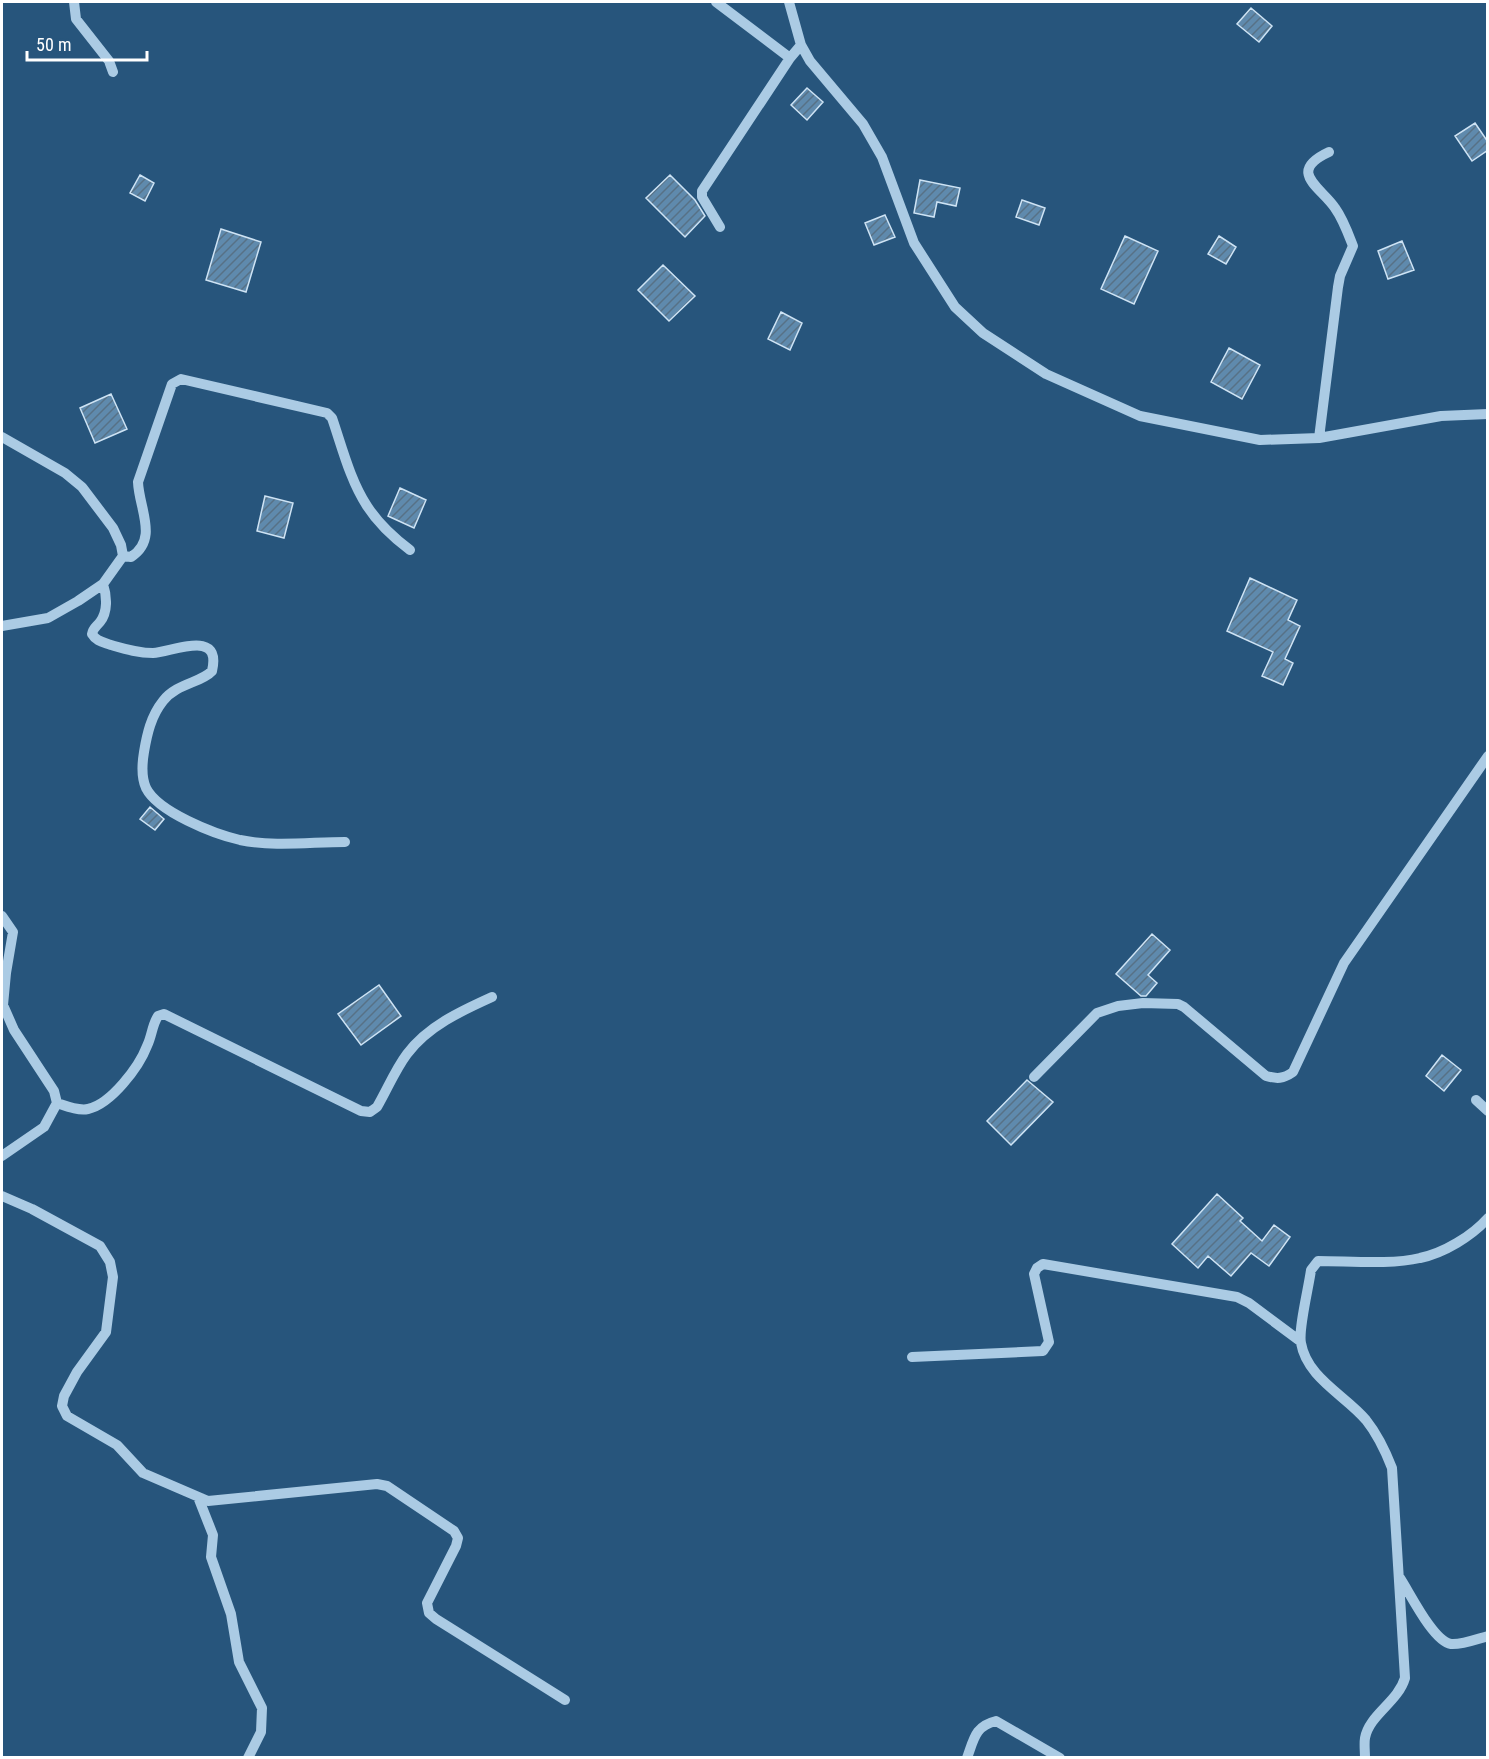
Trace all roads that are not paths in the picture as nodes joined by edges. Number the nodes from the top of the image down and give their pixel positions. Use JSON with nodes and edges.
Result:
{"nodes":[{"id":1,"x":74,"y":2,"type":"edge"},
{"id":2,"x":716,"y":2,"type":"edge"},
{"id":3,"x":789,"y":2,"type":"edge"},
{"id":4,"x":801,"y":45,"type":"junction"},
{"id":5,"x":790,"y":58,"type":"junction"},
{"id":6,"x":113,"y":72,"type":"dead end"},
{"id":7,"x":1329,"y":152,"type":"dead end"},
{"id":8,"x":720,"y":227,"type":"dead end"},
{"id":9,"x":1488,"y":414,"type":"edge"},
{"id":10,"x":2,"y":437,"type":"edge"},
{"id":11,"x":1319,"y":438,"type":"junction"},
{"id":12,"x":410,"y":550,"type":"dead end"},
{"id":13,"x":123,"y":556,"type":"junction"},
{"id":14,"x":103,"y":584,"type":"junction"},
{"id":15,"x":2,"y":626,"type":"edge"},
{"id":16,"x":1488,"y":756,"type":"edge"},
{"id":17,"x":345,"y":842,"type":"dead end"},
{"id":18,"x":2,"y":916,"type":"edge"},
{"id":19,"x":492,"y":997,"type":"dead end"},
{"id":20,"x":1034,"y":1077,"type":"dead end"},
{"id":21,"x":1476,"y":1100,"type":"dead end"},
{"id":22,"x":57,"y":1103,"type":"junction"},
{"id":23,"x":1488,"y":1111,"type":"edge"},
{"id":24,"x":2,"y":1156,"type":"edge"},
{"id":25,"x":2,"y":1196,"type":"edge"},
{"id":26,"x":1488,"y":1218,"type":"edge"},
{"id":27,"x":1300,"y":1341,"type":"junction"},
{"id":28,"x":912,"y":1357,"type":"dead end"},
{"id":29,"x":198,"y":1497,"type":"junction"},
{"id":30,"x":1400,"y":1578,"type":"junction"},
{"id":31,"x":1488,"y":1636,"type":"edge"},
{"id":32,"x":565,"y":1700,"type":"dead end"},
{"id":33,"x":248,"y":1758,"type":"edge"},
{"id":34,"x":967,"y":1758,"type":"edge"},
{"id":35,"x":1060,"y":1758,"type":"edge"},
{"id":36,"x":1365,"y":1758,"type":"edge"}],
"edges":[{"from":1,"to":6,"type":"street"},
{"from":2,"to":5,"type":"street"},
{"from":3,"to":4,"type":"street"},
{"from":4,"to":5,"type":"street"},
{"from":4,"to":11,"type":"street"},
{"from":5,"to":8,"type":"street"},
{"from":7,"to":11,"type":"street"},
{"from":9,"to":11,"type":"street"},
{"from":10,"to":13,"type":"street"},
{"from":12,"to":13,"type":"street"},
{"from":13,"to":14,"type":"street"},
{"from":14,"to":15,"type":"street"},
{"from":14,"to":17,"type":"street"},
{"from":16,"to":20,"type":"street"},
{"from":18,"to":22,"type":"street"},
{"from":19,"to":22,"type":"street"},
{"from":21,"to":23,"type":"street"},
{"from":22,"to":24,"type":"street"},
{"from":25,"to":29,"type":"street"},
{"from":26,"to":27,"type":"street"},
{"from":27,"to":28,"type":"street"},
{"from":27,"to":30,"type":"street"},
{"from":29,"to":32,"type":"street"},
{"from":29,"to":33,"type":"street"},
{"from":30,"to":31,"type":"street"},
{"from":30,"to":36,"type":"street"},
{"from":34,"to":35,"type":"street"}]}
